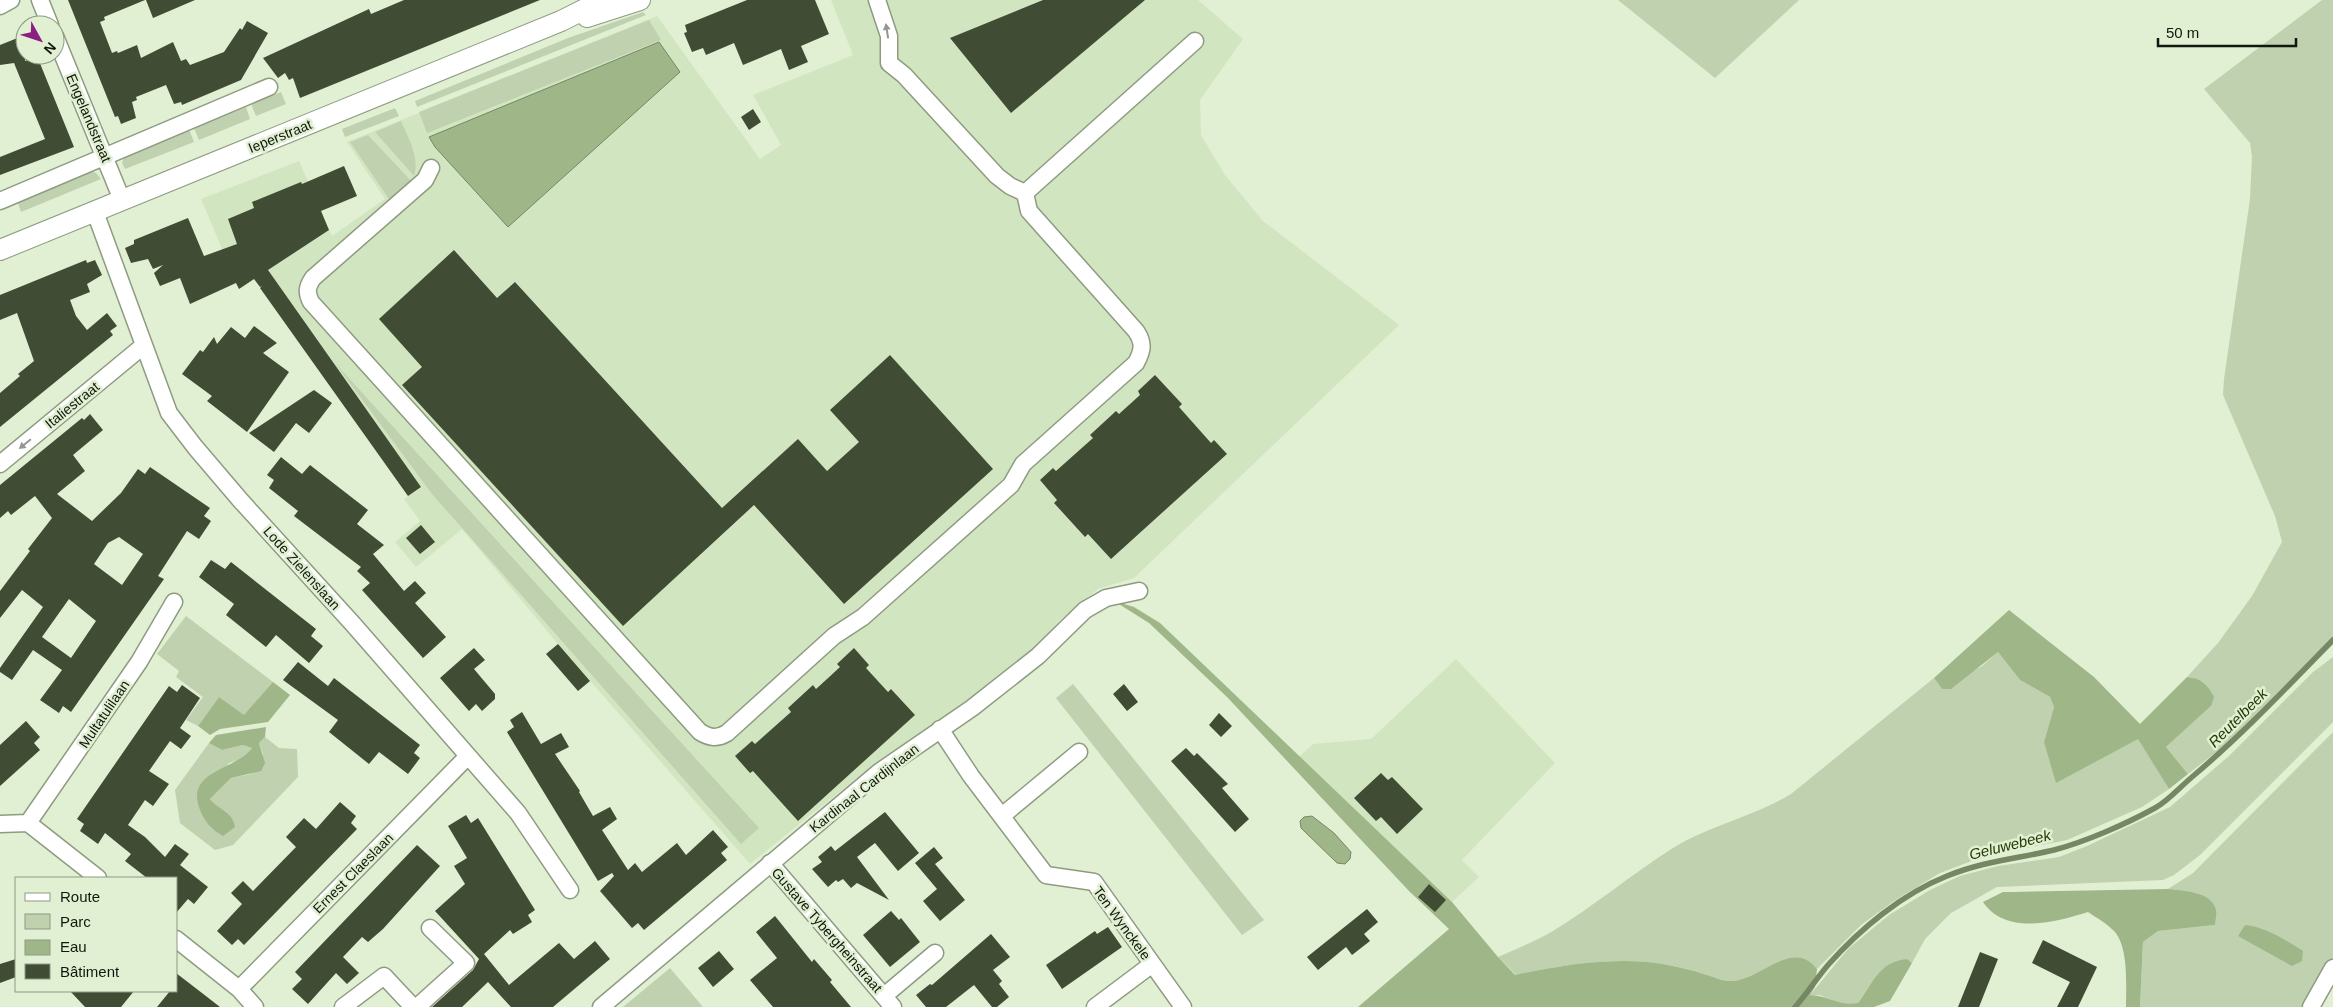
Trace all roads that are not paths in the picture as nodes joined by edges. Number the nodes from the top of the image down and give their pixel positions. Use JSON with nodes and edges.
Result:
{"nodes":[{"id":1,"x":11,"y":0,"type":"edge"},
{"id":2,"x":40,"y":0,"type":"edge"},
{"id":3,"x":603,"y":0,"type":"edge"},
{"id":4,"x":640,"y":0,"type":"edge"},
{"id":5,"x":877,"y":0,"type":"edge"},
{"id":6,"x":0,"y":6,"type":"edge"},
{"id":7,"x":46,"y":15,"type":"edge"},
{"id":8,"x":561,"y":21,"type":"junction"},
{"id":9,"x":1195,"y":41,"type":"dead end"},
{"id":10,"x":65,"y":60,"type":"edge"},
{"id":11,"x":269,"y":87,"type":"dead end"},
{"id":12,"x":106,"y":157,"type":"junction"},
{"id":13,"x":430,"y":168,"type":"dead end"},
{"id":14,"x":1025,"y":193,"type":"junction"},
{"id":15,"x":122,"y":200,"type":"junction"},
{"id":16,"x":0,"y":201,"type":"edge"},
{"id":17,"x":95,"y":212,"type":"junction"},
{"id":18,"x":0,"y":250,"type":"edge"},
{"id":19,"x":143,"y":346,"type":"junction"},
{"id":20,"x":0,"y":464,"type":"edge"},
{"id":21,"x":1139,"y":591,"type":"dead end"},
{"id":22,"x":174,"y":602,"type":"dead end"},
{"id":23,"x":940,"y":730,"type":"junction"},
{"id":24,"x":1080,"y":752,"type":"dead end"},
{"id":25,"x":467,"y":757,"type":"junction"},
{"id":26,"x":1003,"y":815,"type":"junction"},
{"id":27,"x":28,"y":823,"type":"junction"},
{"id":28,"x":0,"y":824,"type":"edge"},
{"id":29,"x":770,"y":863,"type":"junction"},
{"id":30,"x":97,"y":877,"type":"edge"},
{"id":31,"x":570,"y":890,"type":"dead end"},
{"id":32,"x":430,"y":928,"type":"dead end"},
{"id":33,"x":178,"y":941,"type":"edge"},
{"id":34,"x":935,"y":953,"type":"dead end"},
{"id":35,"x":1151,"y":965,"type":"junction"},
{"id":36,"x":2333,"y":968,"type":"edge"},
{"id":37,"x":239,"y":989,"type":"junction"},
{"id":38,"x":889,"y":1002,"type":"edge"},
{"id":39,"x":255,"y":1007,"type":"edge"},
{"id":40,"x":343,"y":1007,"type":"edge"},
{"id":41,"x":413,"y":1007,"type":"edge"},
{"id":42,"x":417,"y":1007,"type":"edge"},
{"id":43,"x":601,"y":1007,"type":"edge"},
{"id":44,"x":1095,"y":1007,"type":"edge"},
{"id":45,"x":1183,"y":1007,"type":"edge"},
{"id":46,"x":2311,"y":1007,"type":"edge"}],
"edges":[{"from":1,"to":6,"type":"street"},
{"from":2,"to":7,"type":"street"},
{"from":3,"to":8,"type":"street","name":"Ieperstraat"},
{"from":4,"to":8,"type":"street","name":"Ieperstraat"},
{"from":14,"to":5,"type":"street","one_way":true},
{"from":8,"to":15,"type":"street","name":"Ieperstraat"},
{"from":9,"to":14,"type":"street"},
{"from":10,"to":12,"type":"street","name":"Engelandstraat"},
{"from":11,"to":12,"type":"street"},
{"from":12,"to":15,"type":"street","name":"Engelandstraat"},
{"from":12,"to":16,"type":"street"},
{"from":13,"to":14,"type":"street"},
{"from":15,"to":17,"type":"street","name":"Ieperstraat"},
{"from":17,"to":18,"type":"street","name":"Ieperstraat"},
{"from":17,"to":19,"type":"street","name":"Lode Zielenslaan"},
{"from":19,"to":20,"type":"street","name":"Italiestraat","one_way":true},
{"from":19,"to":25,"type":"street","name":"Lode Zielenslaan"},
{"from":21,"to":23,"type":"street","name":"Kardinaal Cardijnlaan"},
{"from":22,"to":27,"type":"street","name":"Multatulilaan"},
{"from":23,"to":26,"type":"street","name":"Ten Wynckele"},
{"from":23,"to":29,"type":"street","name":"Kardinaal Cardijnlaan"},
{"from":24,"to":26,"type":"street"},
{"from":25,"to":31,"type":"street","name":"Lode Zielenslaan"},
{"from":25,"to":37,"type":"street","name":"Ernest Claeslaan"},
{"from":26,"to":35,"type":"street","name":"Ten Wynckele"},
{"from":27,"to":28,"type":"street"},
{"from":27,"to":30,"type":"street"},
{"from":29,"to":38,"type":"street","name":"Gustave Tybergheinstraat"},
{"from":29,"to":43,"type":"street","name":"Kardinaal Cardijnlaan"},
{"from":32,"to":42,"type":"street"},
{"from":33,"to":37,"type":"street"},
{"from":34,"to":38,"type":"street","name":"Gustave Tybergheinstraat"},
{"from":35,"to":44,"type":"street","name":"Ten Wynckele"},
{"from":35,"to":45,"type":"street","name":"Ten Wynckele"},
{"from":36,"to":46,"type":"street"},
{"from":37,"to":39,"type":"street"},
{"from":40,"to":41,"type":"street"}]}
